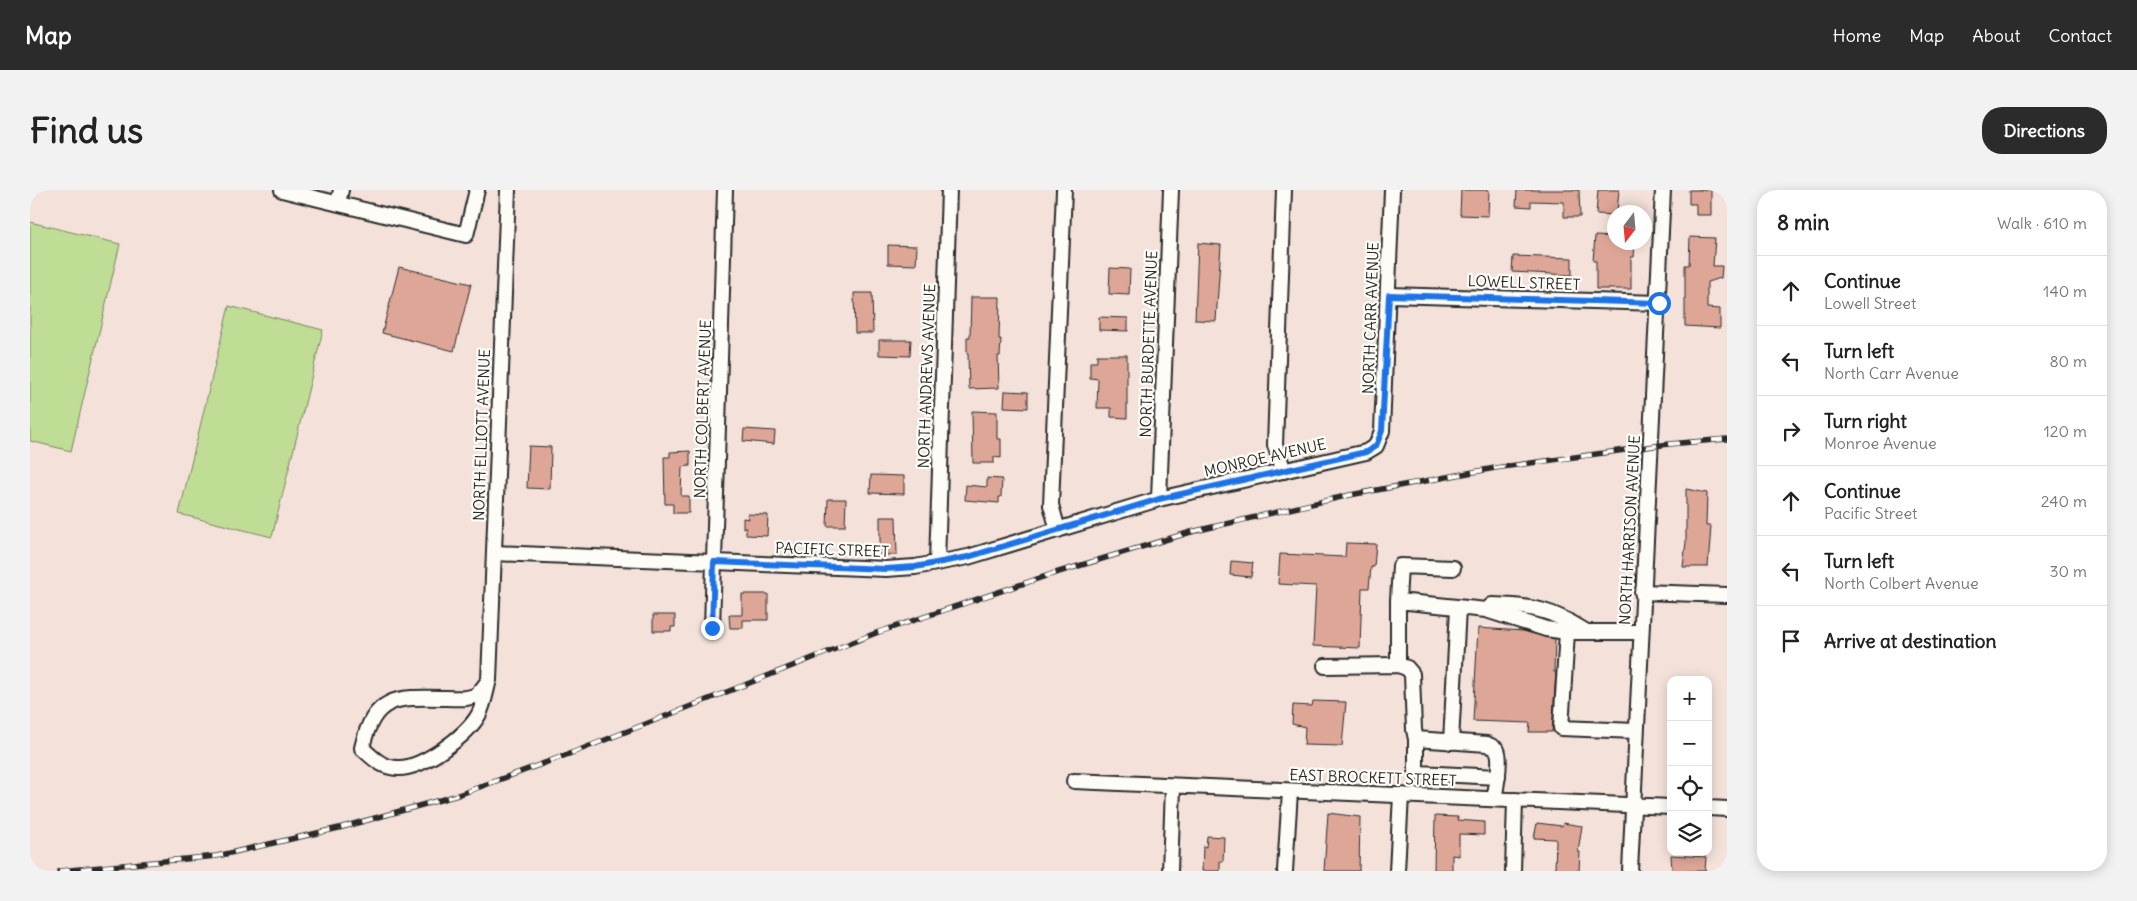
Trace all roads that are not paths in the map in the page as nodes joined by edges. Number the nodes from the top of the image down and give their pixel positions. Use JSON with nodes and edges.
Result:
{"nodes":[{"id":1,"x":282,"y":190,"type":"edge"},
{"id":2,"x":477,"y":190,"type":"edge"},
{"id":3,"x":508,"y":190,"type":"edge"},
{"id":4,"x":725,"y":190,"type":"edge"},
{"id":5,"x":950,"y":190,"type":"edge"},
{"id":6,"x":1064,"y":190,"type":"edge"},
{"id":7,"x":1171,"y":190,"type":"edge"},
{"id":8,"x":1284,"y":190,"type":"edge"},
{"id":9,"x":1392,"y":190,"type":"edge"},
{"id":10,"x":1663,"y":190,"type":"edge"},
{"id":11,"x":339,"y":197,"type":"edge"},
{"id":12,"x":1389,"y":295,"type":"junction"},
{"id":13,"x":1659,"y":303,"type":"junction"},
{"id":14,"x":1376,"y":446,"type":"joint"},
{"id":15,"x":1284,"y":471,"type":"junction"},
{"id":16,"x":1159,"y":499,"type":"junction"},
{"id":17,"x":1058,"y":530,"type":"junction"},
{"id":18,"x":494,"y":552,"type":"junction"},
{"id":19,"x":714,"y":562,"type":"junction"},
{"id":20,"x":937,"y":563,"type":"junction"},
{"id":21,"x":1453,"y":568,"type":"dead end"},
{"id":22,"x":1642,"y":592,"type":"junction"},
{"id":23,"x":1727,"y":594,"type":"edge"},
{"id":24,"x":1398,"y":601,"type":"junction"},
{"id":25,"x":1458,"y":608,"type":"junction"},
{"id":26,"x":1486,"y":610,"type":"junction"},
{"id":27,"x":712,"y":628,"type":"dead end"},
{"id":28,"x":1567,"y":632,"type":"junction"},
{"id":29,"x":1585,"y":632,"type":"junction"},
{"id":30,"x":1640,"y":632,"type":"junction"},
{"id":31,"x":1398,"y":665,"type":"junction"},
{"id":32,"x":1325,"y":666,"type":"dead end"},
{"id":33,"x":489,"y":680,"type":"junction"},
{"id":34,"x":1636,"y":731,"type":"junction"},
{"id":35,"x":1416,"y":739,"type":"junction"},
{"id":36,"x":1451,"y":742,"type":"junction"},
{"id":37,"x":1498,"y":777,"type":"junction"},
{"id":38,"x":1074,"y":781,"type":"dead end"},
{"id":39,"x":1173,"y":787,"type":"junction"},
{"id":40,"x":1290,"y":791,"type":"junction"},
{"id":41,"x":1400,"y":795,"type":"junction"},
{"id":42,"x":1494,"y":799,"type":"junction"},
{"id":43,"x":1515,"y":800,"type":"junction"},
{"id":44,"x":1633,"y":806,"type":"junction"},
{"id":45,"x":1667,"y":807,"type":"edge"},
{"id":46,"x":1712,"y":808,"type":"edge"},
{"id":47,"x":1727,"y":809,"type":"edge"},
{"id":48,"x":1170,"y":871,"type":"edge"},
{"id":49,"x":1285,"y":871,"type":"edge"},
{"id":50,"x":1398,"y":871,"type":"edge"},
{"id":51,"x":1513,"y":871,"type":"edge"},
{"id":52,"x":1630,"y":871,"type":"edge"}],
"edges":[{"from":1,"to":11,"type":"street"},
{"from":2,"to":11,"type":"street"},
{"from":3,"to":18,"type":"street","name":"NORTH ELLIOTT AVENUE"},
{"from":4,"to":19,"type":"street","name":"NORTH COLBERT AVENUE"},
{"from":5,"to":20,"type":"street","name":"NORTH ANDREWS AVENUE"},
{"from":6,"to":17,"type":"street"},
{"from":7,"to":16,"type":"street","name":"NORTH BURDETTE AVENUE"},
{"from":8,"to":15,"type":"street"},
{"from":9,"to":12,"type":"street","name":"NORTH CARR AVENUE"},
{"from":10,"to":13,"type":"street","name":"NORTH HARRISON AVENUE"},
{"from":12,"to":13,"type":"street","name":"LOWELL STREET"},
{"from":12,"to":14,"type":"street","name":"NORTH CARR AVENUE"},
{"from":13,"to":22,"type":"street","name":"NORTH HARRISON AVENUE"},
{"from":14,"to":15,"type":"street","name":"MONROE AVENUE"},
{"from":15,"to":16,"type":"street","name":"MONROE AVENUE"},
{"from":16,"to":17,"type":"street","name":"PACIFIC STREET"},
{"from":17,"to":20,"type":"street","name":"PACIFIC STREET"},
{"from":18,"to":19,"type":"street","name":"PACIFIC STREET"},
{"from":18,"to":33,"type":"street","name":"NORTH ELLIOTT AVENUE"},
{"from":19,"to":20,"type":"street","name":"PACIFIC STREET"},
{"from":19,"to":27,"type":"street","name":"NORTH COLBERT AVENUE"},
{"from":21,"to":24,"type":"street"},
{"from":22,"to":23,"type":"street"},
{"from":22,"to":30,"type":"street","name":"NORTH HARRISON AVENUE"},
{"from":24,"to":25,"type":"street"},
{"from":24,"to":31,"type":"street"},
{"from":25,"to":26,"type":"street"},
{"from":25,"to":36,"type":"street"},
{"from":26,"to":28,"type":"street"},
{"from":26,"to":29,"type":"street"},
{"from":28,"to":29,"type":"street"},
{"from":28,"to":34,"type":"street"},
{"from":29,"to":30,"type":"street"},
{"from":30,"to":34,"type":"street","name":"NORTH HARRISON AVENUE"},
{"from":31,"to":32,"type":"street"},
{"from":31,"to":35,"type":"street"},
{"from":33,"to":33,"type":"street","name":"NORTH ELLIOTT AVENUE"},
{"from":34,"to":44,"type":"street","name":"NORTH HARRISON AVENUE"},
{"from":35,"to":36,"type":"street"},
{"from":35,"to":37,"type":"street"},
{"from":36,"to":37,"type":"street"},
{"from":37,"to":42,"type":"street"},
{"from":38,"to":39,"type":"street","name":"EAST BROCKETT STREET"},
{"from":39,"to":40,"type":"street","name":"EAST BROCKETT STREET"},
{"from":39,"to":48,"type":"street"},
{"from":40,"to":41,"type":"street","name":"EAST BROCKETT STREET"},
{"from":40,"to":49,"type":"street"},
{"from":41,"to":42,"type":"street","name":"EAST BROCKETT STREET"},
{"from":41,"to":50,"type":"street"},
{"from":42,"to":43,"type":"street","name":"EAST BROCKETT STREET"},
{"from":43,"to":44,"type":"street","name":"EAST BROCKETT STREET"},
{"from":43,"to":51,"type":"street"},
{"from":44,"to":45,"type":"street","name":"EAST BROCKETT STREET"},
{"from":44,"to":52,"type":"street","name":"NORTH HARRISON AVENUE"},
{"from":46,"to":47,"type":"street"}]}
